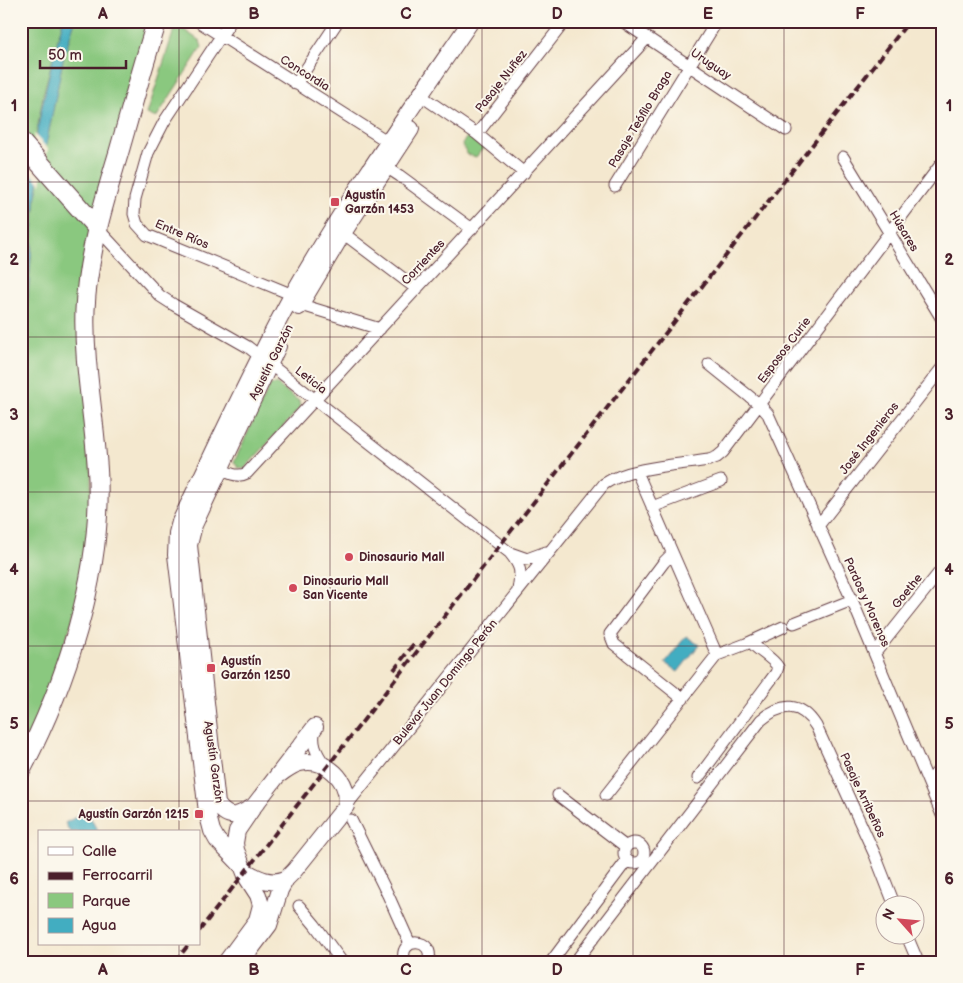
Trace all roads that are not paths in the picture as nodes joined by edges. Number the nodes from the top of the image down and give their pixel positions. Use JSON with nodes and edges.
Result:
{"nodes":[{"id":1,"x":157,"y":21,"type":"edge"},
{"id":2,"x":198,"y":21,"type":"edge"},
{"id":3,"x":231,"y":21,"type":"edge"},
{"id":4,"x":338,"y":21,"type":"edge"},
{"id":5,"x":471,"y":21,"type":"edge"},
{"id":6,"x":484,"y":21,"type":"edge"},
{"id":7,"x":566,"y":21,"type":"edge"},
{"id":8,"x":622,"y":21,"type":"edge"},
{"id":9,"x":717,"y":21,"type":"edge"},
{"id":10,"x":221,"y":36,"type":"junction"},
{"id":11,"x":647,"y":38,"type":"junction"},
{"id":12,"x":688,"y":66,"type":"junction"},
{"id":13,"x":296,"y":84,"type":"junction"},
{"id":14,"x":425,"y":98,"type":"junction"},
{"id":15,"x":786,"y":130,"type":"dead end"},
{"id":16,"x":477,"y":134,"type":"junction"},
{"id":17,"x":21,"y":142,"type":"edge"},
{"id":18,"x":392,"y":145,"type":"junction"},
{"id":19,"x":843,"y":157,"type":"dead end"},
{"id":20,"x":942,"y":163,"type":"edge"},
{"id":21,"x":381,"y":164,"type":"junction"},
{"id":22,"x":524,"y":173,"type":"junction"},
{"id":23,"x":615,"y":186,"type":"dead end"},
{"id":24,"x":95,"y":226,"type":"junction"},
{"id":25,"x":472,"y":228,"type":"junction"},
{"id":26,"x":338,"y":229,"type":"junction"},
{"id":27,"x":889,"y":233,"type":"junction"},
{"id":28,"x":416,"y":289,"type":"junction"},
{"id":29,"x":294,"y":300,"type":"junction"},
{"id":30,"x":942,"y":319,"type":"edge"},
{"id":31,"x":380,"y":329,"type":"junction"},
{"id":32,"x":264,"y":360,"type":"junction"},
{"id":33,"x":709,"y":364,"type":"dead end"},
{"id":34,"x":942,"y":368,"type":"edge"},
{"id":35,"x":315,"y":400,"type":"junction"},
{"id":36,"x":760,"y":405,"type":"junction"},
{"id":37,"x":215,"y":465,"type":"junction"},
{"id":38,"x":636,"y":472,"type":"junction"},
{"id":39,"x":721,"y":481,"type":"dead end"},
{"id":40,"x":604,"y":484,"type":"joint"},
{"id":41,"x":652,"y":507,"type":"junction"},
{"id":42,"x":818,"y":526,"type":"junction"},
{"id":43,"x":550,"y":550,"type":"junction"},
{"id":44,"x":510,"y":553,"type":"junction"},
{"id":45,"x":672,"y":554,"type":"junction"},
{"id":46,"x":942,"y":569,"type":"edge"},
{"id":47,"x":517,"y":592,"type":"junction"},
{"id":48,"x":852,"y":600,"type":"junction"},
{"id":49,"x":794,"y":623,"type":"dead end"},
{"id":50,"x":783,"y":627,"type":"dead end"},
{"id":51,"x":751,"y":642,"type":"junction"},
{"id":52,"x":875,"y":653,"type":"junction"},
{"id":53,"x":718,"y":655,"type":"junction"},
{"id":54,"x":682,"y":699,"type":"junction"},
{"id":55,"x":315,"y":727,"type":"joint"},
{"id":56,"x":325,"y":765,"type":"junction"},
{"id":57,"x":942,"y":766,"type":"edge"},
{"id":58,"x":21,"y":770,"type":"edge"},
{"id":59,"x":280,"y":774,"type":"junction"},
{"id":60,"x":698,"y":778,"type":"dead end"},
{"id":61,"x":928,"y":782,"type":"junction"},
{"id":62,"x":558,"y":795,"type":"dead end"},
{"id":63,"x":606,"y":795,"type":"dead end"},
{"id":64,"x":254,"y":806,"type":"junction"},
{"id":65,"x":348,"y":813,"type":"junction"},
{"id":66,"x":942,"y":815,"type":"edge"},
{"id":67,"x":626,"y":847,"type":"junction"},
{"id":68,"x":627,"y":860,"type":"junction"},
{"id":69,"x":243,"y":869,"type":"junction"},
{"id":70,"x":286,"y":879,"type":"junction"},
{"id":71,"x":891,"y":896,"type":"edge"},
{"id":72,"x":299,"y":906,"type":"dead end"},
{"id":73,"x":410,"y":944,"type":"junction"},
{"id":74,"x":911,"y":946,"type":"edge"},
{"id":75,"x":226,"y":962,"type":"edge"},
{"id":76,"x":241,"y":962,"type":"edge"},
{"id":77,"x":342,"y":962,"type":"edge"},
{"id":78,"x":405,"y":962,"type":"edge"},
{"id":79,"x":428,"y":962,"type":"edge"},
{"id":80,"x":551,"y":962,"type":"edge"},
{"id":81,"x":575,"y":962,"type":"edge"},
{"id":82,"x":918,"y":962,"type":"edge"}],
"edges":[{"from":1,"to":24,"type":"main road"},
{"from":2,"to":10,"type":"street","name":"Concordia"},
{"from":3,"to":10,"type":"street","name":"Entre Ríos"},
{"from":4,"to":13,"type":"street"},
{"from":5,"to":14,"type":"main road","name":"Agustín Garzón"},
{"from":6,"to":14,"type":"main road","name":"Agustín Garzón"},
{"from":7,"to":16,"type":"street","name":"Pasaje Nuñez"},
{"from":8,"to":11,"type":"street","name":"Uruguay"},
{"from":9,"to":12,"type":"street"},
{"from":10,"to":13,"type":"street","name":"Concordia"},
{"from":10,"to":29,"type":"street","name":"Entre Ríos"},
{"from":11,"to":12,"type":"street","name":"Uruguay"},
{"from":11,"to":22,"type":"street","name":"Corrientes"},
{"from":12,"to":15,"type":"street","name":"Uruguay"},
{"from":12,"to":23,"type":"street","name":"Pasaje Teófilo Braga"},
{"from":13,"to":18,"type":"street","name":"Concordia"},
{"from":14,"to":16,"type":"street"},
{"from":14,"to":18,"type":"main road","name":"Agustín Garzón"},
{"from":16,"to":22,"type":"street"},
{"from":17,"to":24,"type":"main road"},
{"from":18,"to":21,"type":"main road","name":"Agustín Garzón"},
{"from":19,"to":27,"type":"street","name":"Húsares"},
{"from":20,"to":27,"type":"street","name":"Esposos Curie"},
{"from":21,"to":25,"type":"street"},
{"from":21,"to":26,"type":"main road","name":"Agustín Garzón"},
{"from":22,"to":25,"type":"street","name":"Corrientes"},
{"from":24,"to":32,"type":"street","name":"Leticia"},
{"from":24,"to":58,"type":"main road"},
{"from":25,"to":28,"type":"street","name":"Corrientes"},
{"from":26,"to":28,"type":"street"},
{"from":26,"to":29,"type":"main road","name":"Agustín Garzón"},
{"from":27,"to":30,"type":"street","name":"Húsares"},
{"from":27,"to":36,"type":"street","name":"Esposos Curie"},
{"from":28,"to":31,"type":"street","name":"Corrientes"},
{"from":29,"to":31,"type":"street","name":"Entre Ríos"},
{"from":29,"to":32,"type":"main road","name":"Agustín Garzón"},
{"from":31,"to":35,"type":"street","name":"Corrientes"},
{"from":32,"to":35,"type":"street","name":"Leticia"},
{"from":32,"to":37,"type":"main road","name":"Agustín Garzón"},
{"from":33,"to":36,"type":"street","name":"Pardos y Morenos"},
{"from":34,"to":42,"type":"street","name":"José Ingenieros"},
{"from":35,"to":37,"type":"street","name":"Corrientes"},
{"from":35,"to":44,"type":"street","name":"Leticia"},
{"from":36,"to":38,"type":"street","name":"Esposos Curie"},
{"from":36,"to":42,"type":"street","name":"Pardos y Morenos"},
{"from":37,"to":64,"type":"main road","name":"Agustín Garzón"},
{"from":37,"to":69,"type":"main road","name":"Agustín Garzón"},
{"from":38,"to":40,"type":"street","name":"Esposos Curie"},
{"from":38,"to":41,"type":"street"},
{"from":39,"to":41,"type":"street"},
{"from":40,"to":43,"type":"street","name":"Bulevar Juan Domingo Perón"},
{"from":41,"to":45,"type":"street"},
{"from":42,"to":48,"type":"street","name":"Pardos y Morenos"},
{"from":43,"to":44,"type":"street"},
{"from":43,"to":47,"type":"street","name":"Bulevar Juan Domingo Perón"},
{"from":44,"to":47,"type":"street","name":"Leticia"},
{"from":45,"to":53,"type":"street"},
{"from":45,"to":54,"type":"street"},
{"from":46,"to":52,"type":"street","name":"Goethe"},
{"from":47,"to":65,"type":"street","name":"Bulevar Juan Domingo Perón"},
{"from":48,"to":49,"type":"street"},
{"from":48,"to":52,"type":"street","name":"Pardos y Morenos"},
{"from":50,"to":51,"type":"street"},
{"from":51,"to":53,"type":"street"},
{"from":51,"to":60,"type":"street"},
{"from":52,"to":61,"type":"street","name":"Pardos y Morenos"},
{"from":53,"to":54,"type":"street"},
{"from":54,"to":63,"type":"street"},
{"from":55,"to":56,"type":"street"},
{"from":55,"to":59,"type":"main road"},
{"from":56,"to":59,"type":"main road"},
{"from":56,"to":65,"type":"main road"},
{"from":57,"to":61,"type":"street"},
{"from":59,"to":64,"type":"main road"},
{"from":61,"to":66,"type":"street","name":"Pardos y Morenos"},
{"from":62,"to":67,"type":"street"},
{"from":64,"to":69,"type":"main road"},
{"from":65,"to":70,"type":"main road","name":"Bulevar Juan Domingo Perón"},
{"from":65,"to":73,"type":"street"},
{"from":67,"to":68,"type":"street"},
{"from":67,"to":68,"type":"street"},
{"from":68,"to":80,"type":"street"},
{"from":69,"to":70,"type":"main road"},
{"from":69,"to":75,"type":"main road"},
{"from":70,"to":76,"type":"main road","name":"Bulevar Juan Domingo Perón"},
{"from":71,"to":81,"type":"street","name":"Pasaje Arribeños"},
{"from":72,"to":77,"type":"street"},
{"from":73,"to":78,"type":"street"},
{"from":73,"to":79,"type":"street"},
{"from":74,"to":82,"type":"street"}]}
